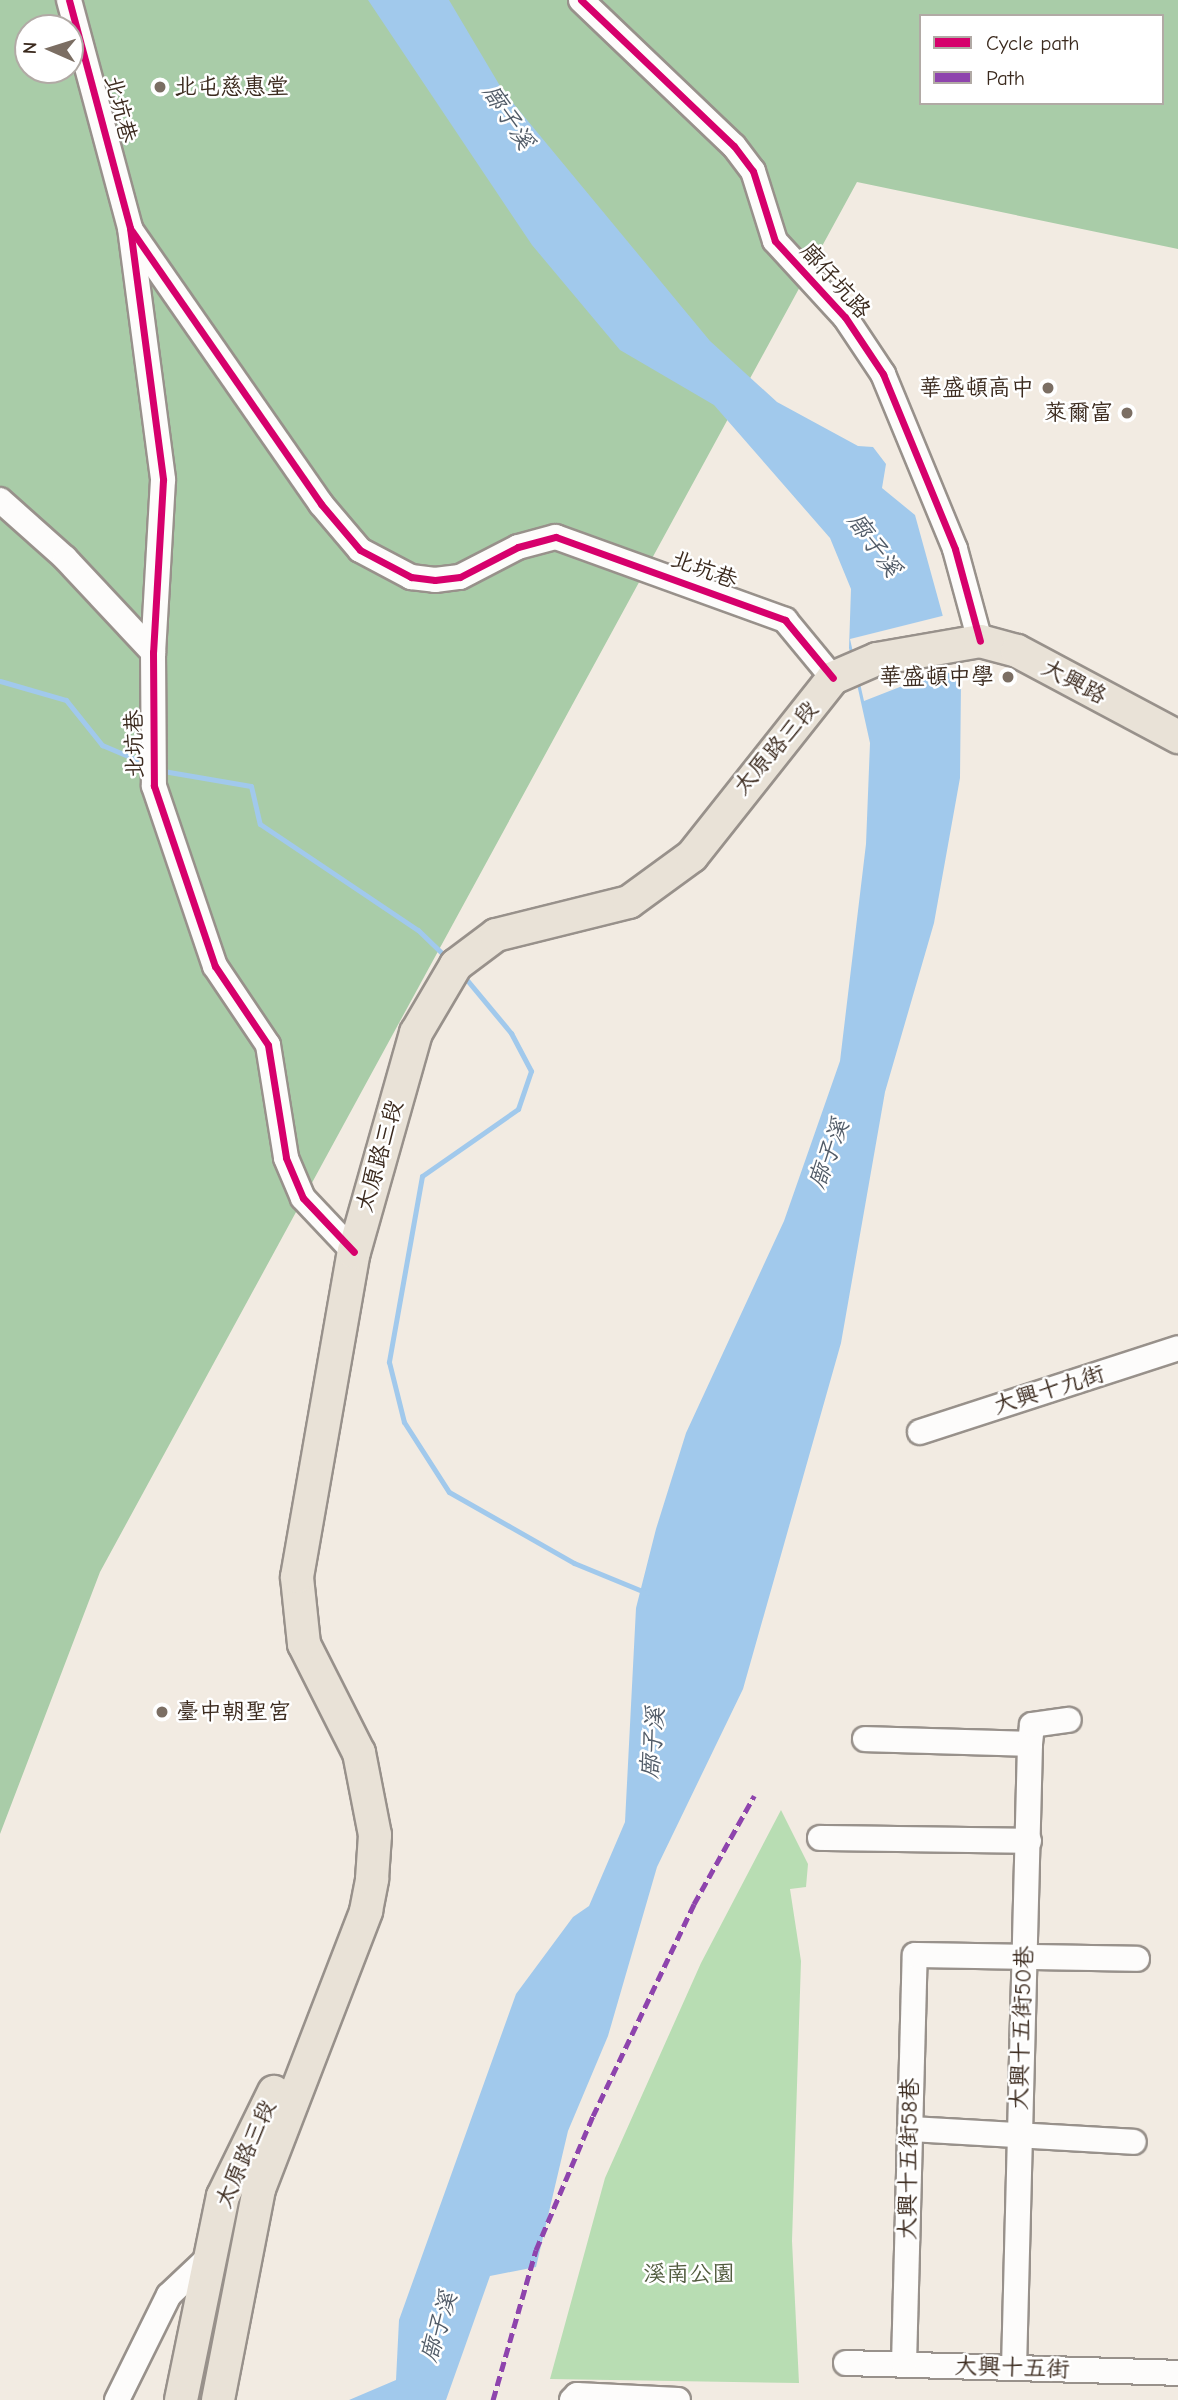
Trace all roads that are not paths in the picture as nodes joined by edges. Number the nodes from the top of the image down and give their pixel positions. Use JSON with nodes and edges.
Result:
{"nodes":[{"id":1,"x":69,"y":0,"type":"edge"},
{"id":2,"x":581,"y":0,"type":"edge"},
{"id":3,"x":130,"y":228,"type":"junction"},
{"id":4,"x":0,"y":500,"type":"edge"},
{"id":5,"x":973,"y":642,"type":"junction"},
{"id":6,"x":153,"y":652,"type":"junction"},
{"id":7,"x":839,"y":676,"type":"junction"},
{"id":8,"x":1178,"y":737,"type":"edge"},
{"id":9,"x":354,"y":1252,"type":"junction"},
{"id":10,"x":1178,"y":1348,"type":"edge"},
{"id":11,"x":920,"y":1432,"type":"dead end"},
{"id":12,"x":1069,"y":1720,"type":"dead end"},
{"id":13,"x":865,"y":1739,"type":"dead end"},
{"id":14,"x":1030,"y":1744,"type":"junction"},
{"id":15,"x":820,"y":1838,"type":"dead end"},
{"id":16,"x":1029,"y":1842,"type":"junction"},
{"id":17,"x":1025,"y":1956,"type":"junction"},
{"id":18,"x":1137,"y":1959,"type":"dead end"},
{"id":19,"x":342,"y":1964,"type":"junction"},
{"id":20,"x":910,"y":2129,"type":"junction"},
{"id":21,"x":1019,"y":2135,"type":"junction"},
{"id":22,"x":1134,"y":2142,"type":"dead end"},
{"id":23,"x":205,"y":2261,"type":"junction"},
{"id":24,"x":846,"y":2363,"type":"dead end"},
{"id":25,"x":904,"y":2364,"type":"junction"},
{"id":26,"x":1014,"y":2368,"type":"junction"},
{"id":27,"x":1178,"y":2373,"type":"edge"},
{"id":28,"x":574,"y":2397,"type":"edge"},
{"id":29,"x":117,"y":2400,"type":"edge"},
{"id":30,"x":181,"y":2400,"type":"edge"},
{"id":31,"x":218,"y":2400,"type":"edge"},
{"id":32,"x":678,"y":2400,"type":"edge"}],
"edges":[{"from":1,"to":3,"type":"street","name":"北坑巷"},
{"from":2,"to":5,"type":"street","name":"廍仔坑路"},
{"from":3,"to":6,"type":"street","name":"北坑巷"},
{"from":3,"to":7,"type":"street","name":"北坑巷"},
{"from":4,"to":6,"type":"street"},
{"from":5,"to":7,"type":"main road"},
{"from":5,"to":8,"type":"main road","name":"大興路"},
{"from":6,"to":9,"type":"street","name":"北坑巷"},
{"from":7,"to":9,"type":"main road","name":"太原路三段"},
{"from":9,"to":19,"type":"main road","name":"太原路三段"},
{"from":10,"to":11,"type":"street","name":"大興十九街"},
{"from":12,"to":14,"type":"street"},
{"from":13,"to":14,"type":"street"},
{"from":14,"to":16,"type":"street","name":"大興十五街50巷"},
{"from":15,"to":16,"type":"street"},
{"from":16,"to":17,"type":"street","name":"大興十五街50巷"},
{"from":17,"to":18,"type":"street"},
{"from":17,"to":20,"type":"street","name":"大興十五街58巷"},
{"from":17,"to":21,"type":"street","name":"大興十五街50巷"},
{"from":19,"to":23,"type":"main road","name":"太原路三段"},
{"from":19,"to":31,"type":"main road","name":"太原路三段"},
{"from":20,"to":21,"type":"street"},
{"from":20,"to":25,"type":"street","name":"大興十五街58巷"},
{"from":21,"to":22,"type":"street"},
{"from":21,"to":26,"type":"street","name":"大興十五街50巷"},
{"from":23,"to":29,"type":"street"},
{"from":23,"to":30,"type":"main road","name":"太原路三段"},
{"from":24,"to":25,"type":"street","name":"大興十五街"},
{"from":25,"to":26,"type":"street","name":"大興十五街"},
{"from":26,"to":27,"type":"street","name":"大興十五街"},
{"from":28,"to":32,"type":"street"}]}
